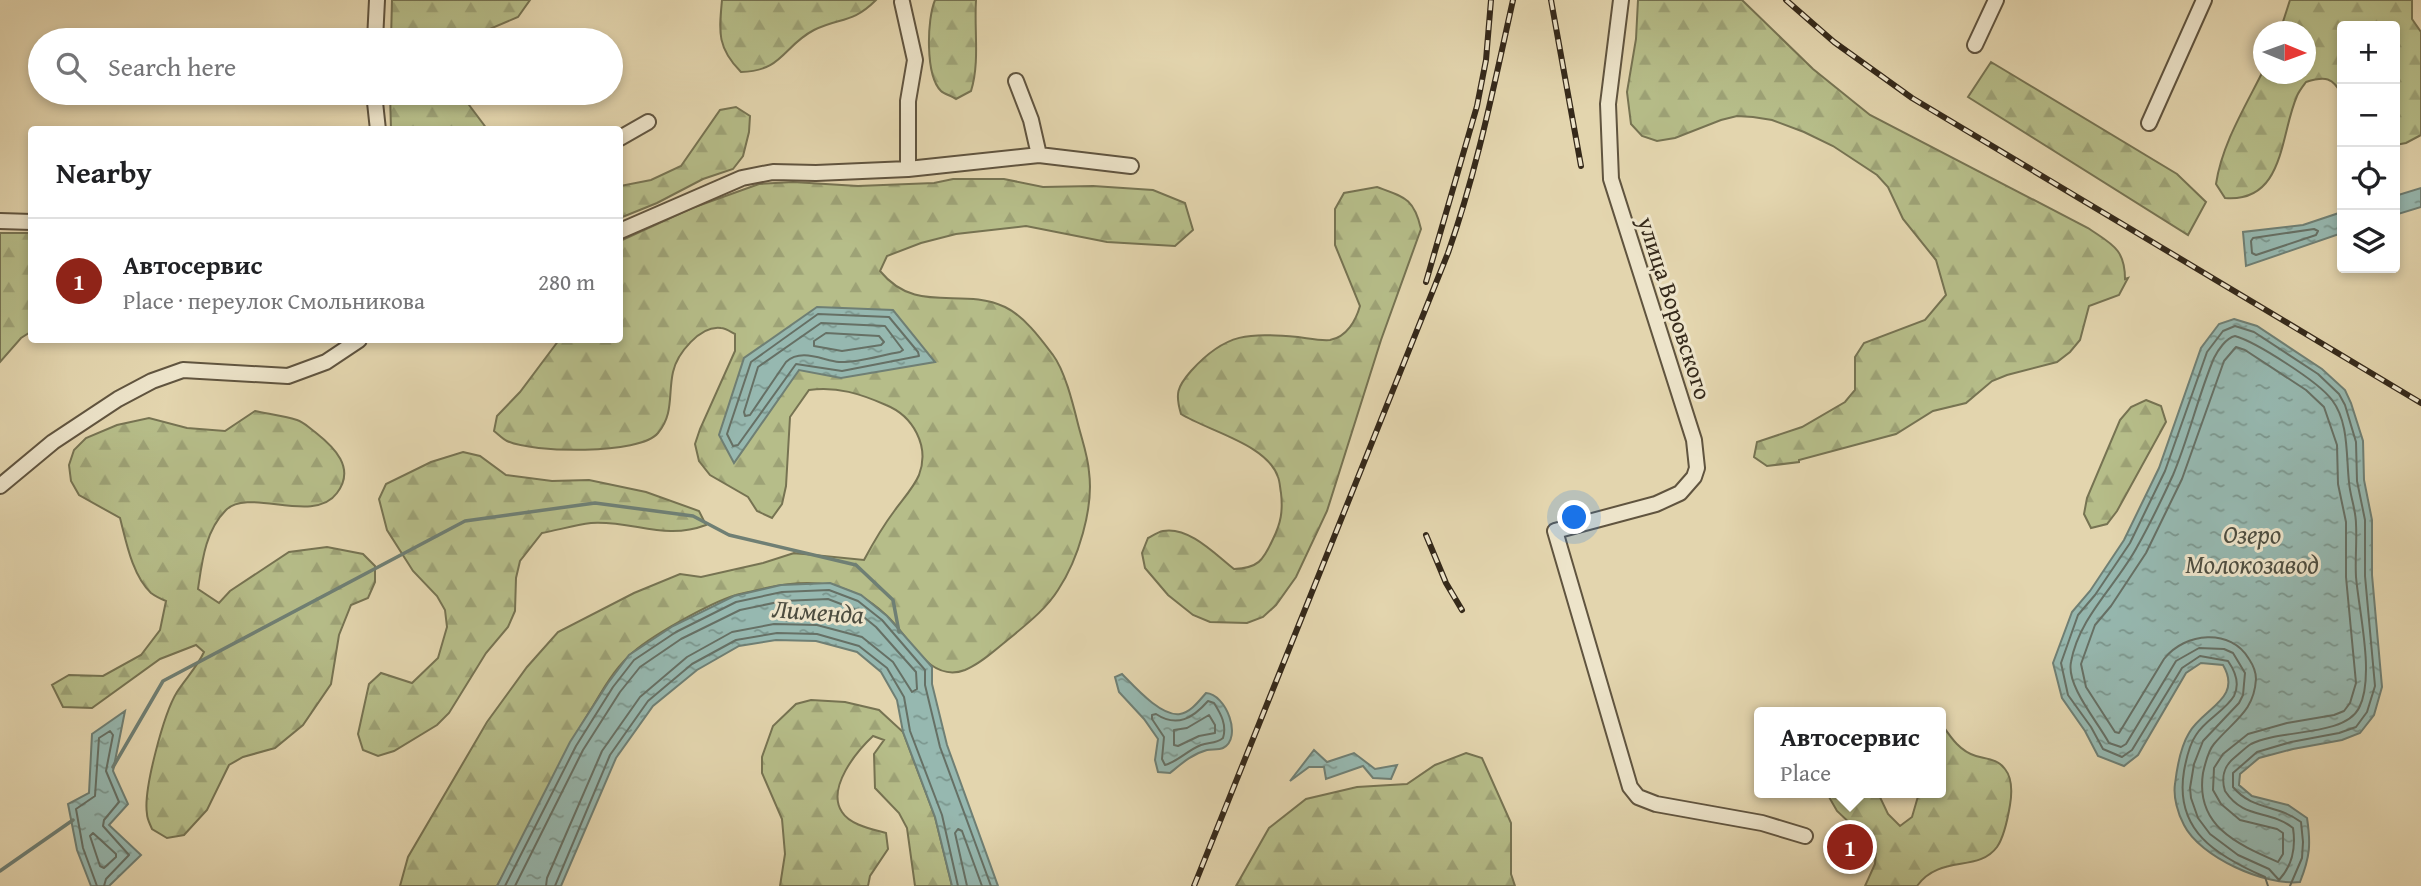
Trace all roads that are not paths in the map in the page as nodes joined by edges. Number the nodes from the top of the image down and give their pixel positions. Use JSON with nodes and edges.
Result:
{"nodes":[{"id":1,"x":377,"y":0,"type":"edge"},
{"id":2,"x":1622,"y":0,"type":"edge"},
{"id":3,"x":1996,"y":0,"type":"edge"},
{"id":4,"x":2204,"y":0,"type":"edge"},
{"id":5,"x":902,"y":2,"type":"dead end"},
{"id":6,"x":376,"y":28,"type":"edge"},
{"id":7,"x":1975,"y":45,"type":"dead end"},
{"id":8,"x":1016,"y":81,"type":"dead end"},
{"id":9,"x":375,"y":105,"type":"edge"},
{"id":10,"x":648,"y":122,"type":"dead end"},
{"id":11,"x":2148,"y":123,"type":"dead end"},
{"id":12,"x":378,"y":126,"type":"edge"},
{"id":13,"x":623,"y":136,"type":"edge"},
{"id":14,"x":1039,"y":155,"type":"junction"},
{"id":15,"x":1131,"y":166,"type":"dead end"},
{"id":16,"x":908,"y":169,"type":"junction"},
{"id":17,"x":0,"y":221,"type":"edge"},
{"id":18,"x":28,"y":222,"type":"edge"},
{"id":19,"x":623,"y":230,"type":"edge"},
{"id":20,"x":354,"y":343,"type":"edge"},
{"id":21,"x":0,"y":486,"type":"edge"},
{"id":22,"x":1805,"y":835,"type":"dead end"}],
"edges":[{"from":1,"to":6,"type":"street"},
{"from":2,"to":22,"type":"street","name":"улица Воровского"},
{"from":3,"to":7,"type":"street"},
{"from":4,"to":11,"type":"street"},
{"from":5,"to":16,"type":"street"},
{"from":8,"to":14,"type":"street"},
{"from":9,"to":12,"type":"street"},
{"from":10,"to":13,"type":"street"},
{"from":14,"to":15,"type":"street"},
{"from":14,"to":16,"type":"street"},
{"from":16,"to":19,"type":"street"},
{"from":17,"to":18,"type":"street"},
{"from":20,"to":21,"type":"street"}]}
